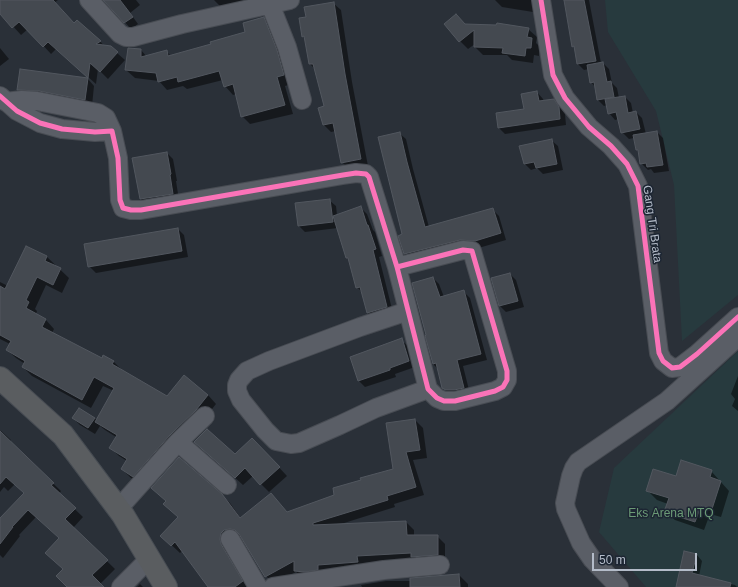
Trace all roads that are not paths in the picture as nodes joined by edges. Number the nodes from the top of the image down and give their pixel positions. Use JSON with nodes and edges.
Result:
{"nodes":[{"id":1,"x":89,"y":0,"type":"edge"},
{"id":2,"x":290,"y":0,"type":"edge"},
{"id":3,"x":541,"y":0,"type":"edge"},
{"id":4,"x":270,"y":4,"type":"junction"},
{"id":5,"x":3,"y":99,"type":"edge"},
{"id":6,"x":302,"y":100,"type":"dead end"},
{"id":7,"x":397,"y":267,"type":"junction"},
{"id":8,"x":408,"y":311,"type":"junction"},
{"id":9,"x":738,"y":317,"type":"edge"},
{"id":10,"x":738,"y":337,"type":"edge"},
{"id":11,"x":0,"y":378,"type":"edge"},
{"id":12,"x":428,"y":389,"type":"junction"},
{"id":13,"x":205,"y":416,"type":"dead end"},
{"id":14,"x":178,"y":442,"type":"junction"},
{"id":15,"x":227,"y":485,"type":"dead end"},
{"id":16,"x":118,"y":509,"type":"junction"},
{"id":17,"x":230,"y":539,"type":"dead end"},
{"id":18,"x":150,"y":559,"type":"junction"},
{"id":19,"x":440,"y":565,"type":"dead end"},
{"id":20,"x":121,"y":587,"type":"edge"},
{"id":21,"x":166,"y":587,"type":"edge"},
{"id":22,"x":258,"y":587,"type":"edge"},
{"id":23,"x":273,"y":587,"type":"edge"},
{"id":24,"x":619,"y":587,"type":"edge"}],
"edges":[{"from":1,"to":4,"type":"street"},
{"from":2,"to":4,"type":"street"},
{"from":3,"to":9,"type":"street","name":"Gang Tri Brata"},
{"from":4,"to":6,"type":"street"},
{"from":5,"to":7,"type":"street"},
{"from":7,"to":8,"type":"street"},
{"from":7,"to":12,"type":"street"},
{"from":8,"to":12,"type":"street"},
{"from":8,"to":12,"type":"street"},
{"from":10,"to":24,"type":"street"},
{"from":11,"to":16,"type":"highway"},
{"from":13,"to":14,"type":"street"},
{"from":14,"to":15,"type":"street"},
{"from":14,"to":16,"type":"street"},
{"from":16,"to":18,"type":"highway"},
{"from":17,"to":22,"type":"street"},
{"from":18,"to":20,"type":"street"},
{"from":18,"to":21,"type":"highway"},
{"from":19,"to":23,"type":"street"}]}
